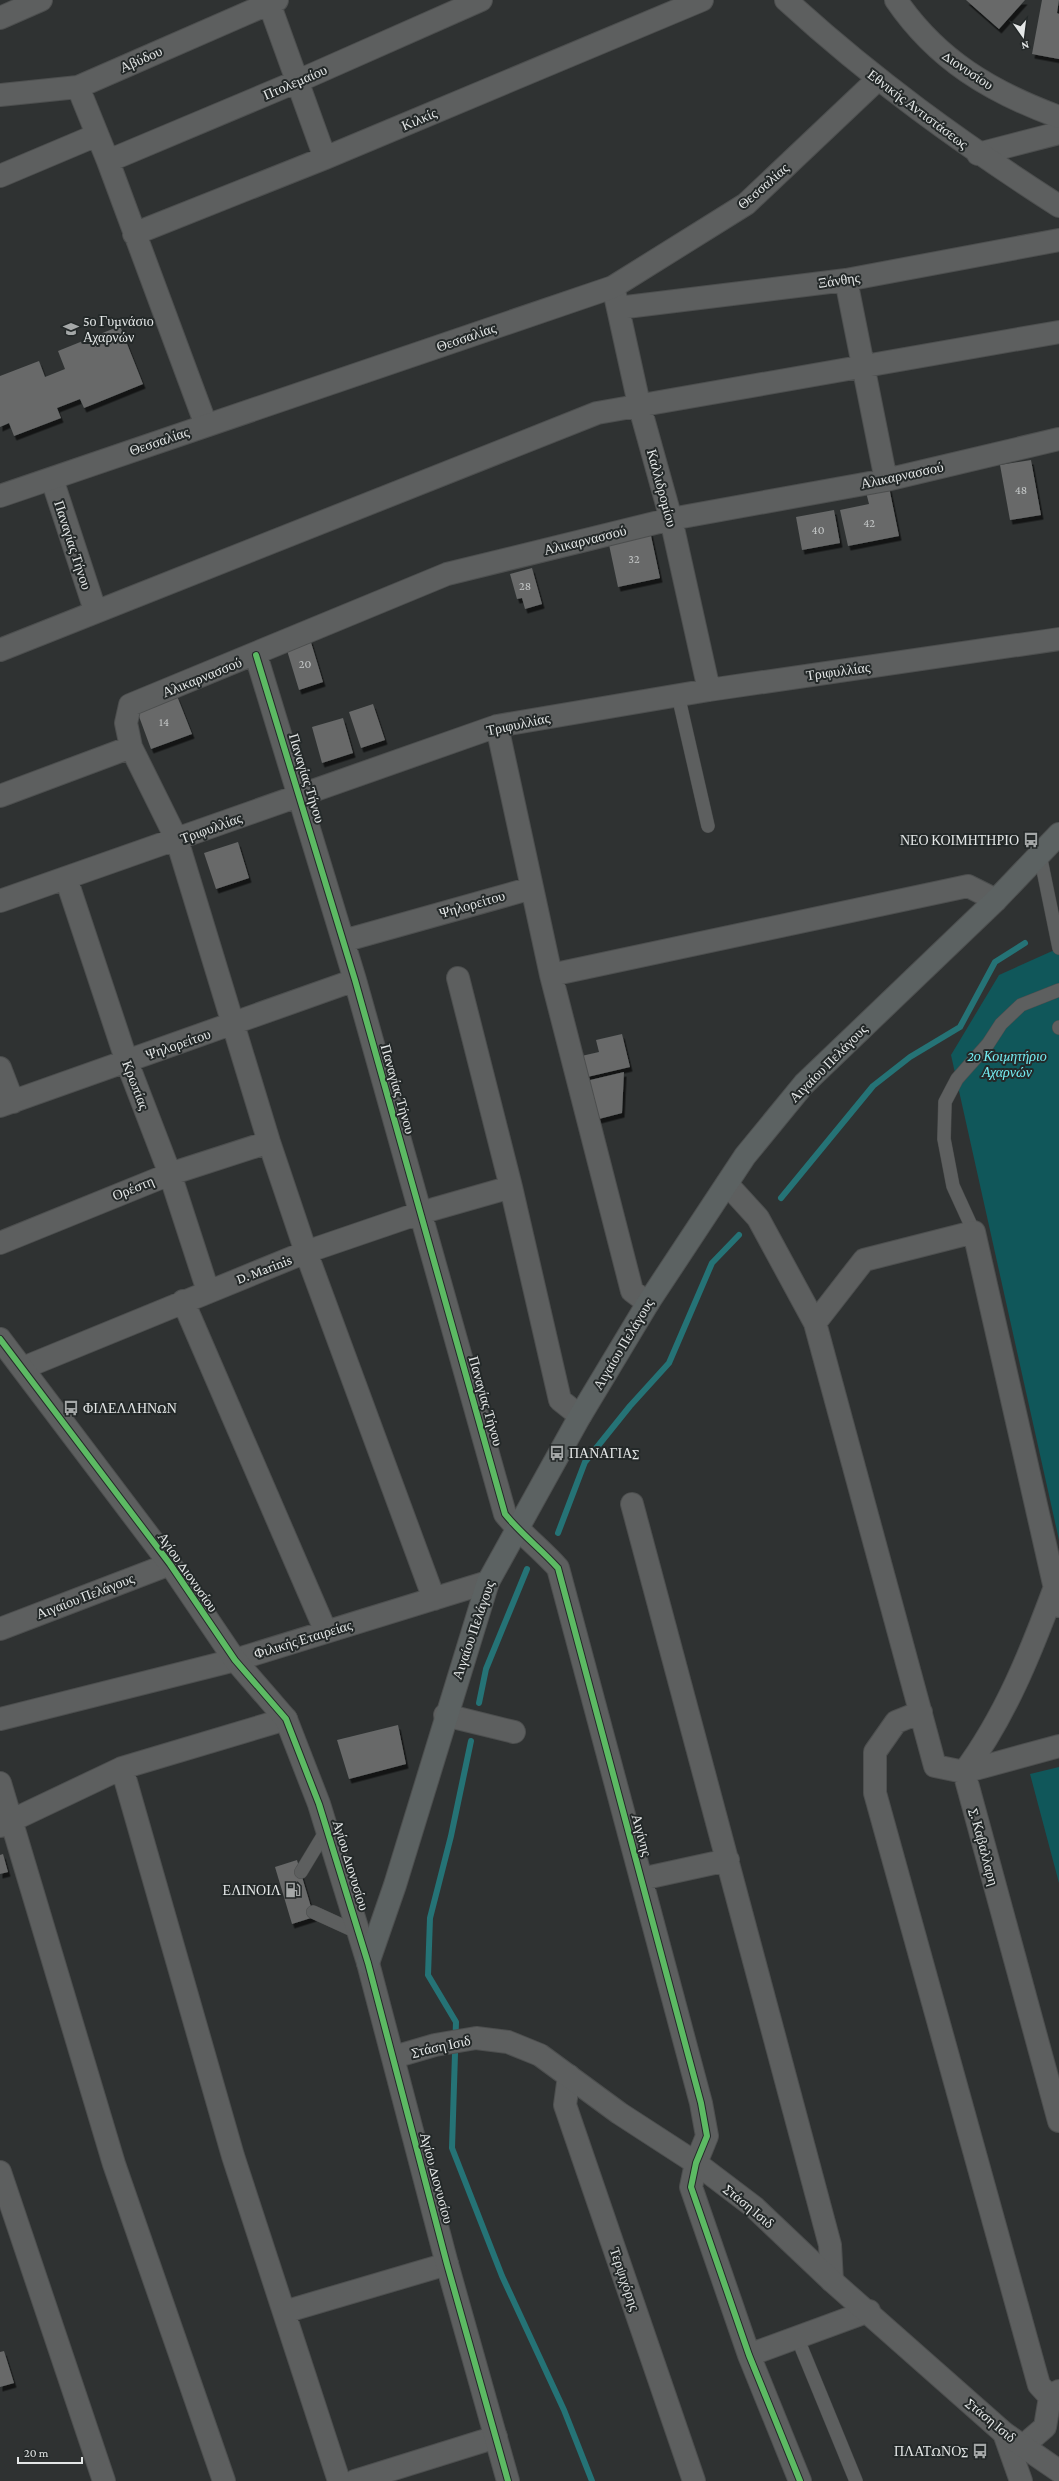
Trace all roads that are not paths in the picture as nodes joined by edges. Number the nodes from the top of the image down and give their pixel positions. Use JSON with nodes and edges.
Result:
{"nodes":[{"id":1,"x":41,"y":0,"type":"edge"},
{"id":2,"x":481,"y":0,"type":"edge"},
{"id":3,"x":702,"y":0,"type":"edge"},
{"id":4,"x":786,"y":0,"type":"edge"},
{"id":5,"x":896,"y":0,"type":"edge"},
{"id":6,"x":273,"y":2,"type":"edge"},
{"id":7,"x":0,"y":18,"type":"edge"},
{"id":8,"x":877,"y":80,"type":"junction"},
{"id":9,"x":298,"y":81,"type":"junction"},
{"id":10,"x":78,"y":87,"type":"junction"},
{"id":11,"x":0,"y":95,"type":"edge"},
{"id":12,"x":1059,"y":117,"type":"edge"},
{"id":13,"x":1059,"y":133,"type":"edge"},
{"id":14,"x":97,"y":135,"type":"junction"},
{"id":15,"x":978,"y":154,"type":"junction"},
{"id":16,"x":325,"y":158,"type":"junction"},
{"id":17,"x":108,"y":161,"type":"junction"},
{"id":18,"x":0,"y":176,"type":"edge"},
{"id":19,"x":1059,"y":206,"type":"edge"},
{"id":20,"x":134,"y":234,"type":"junction"},
{"id":21,"x":1059,"y":240,"type":"edge"},
{"id":22,"x":846,"y":280,"type":"junction"},
{"id":23,"x":613,"y":287,"type":"junction"},
{"id":24,"x":618,"y":308,"type":"junction"},
{"id":25,"x":1059,"y":332,"type":"edge"},
{"id":26,"x":862,"y":368,"type":"junction"},
{"id":27,"x":639,"y":404,"type":"junction"},
{"id":28,"x":206,"y":425,"type":"junction"},
{"id":29,"x":1059,"y":439,"type":"edge"},
{"id":30,"x":52,"y":479,"type":"junction"},
{"id":31,"x":886,"y":480,"type":"junction"},
{"id":32,"x":0,"y":496,"type":"edge"},
{"id":33,"x":671,"y":519,"type":"junction"},
{"id":34,"x":95,"y":610,"type":"junction"},
{"id":35,"x":1059,"y":639,"type":"edge"},
{"id":36,"x":0,"y":650,"type":"edge"},
{"id":37,"x":256,"y":655,"type":"junction"},
{"id":38,"x":709,"y":690,"type":"junction"},
{"id":39,"x":678,"y":695,"type":"junction"},
{"id":40,"x":497,"y":726,"type":"junction"},
{"id":41,"x":131,"y":747,"type":"junction"},
{"id":42,"x":0,"y":796,"type":"edge"},
{"id":43,"x":300,"y":796,"type":"junction"},
{"id":44,"x":708,"y":826,"type":"dead end"},
{"id":45,"x":1059,"y":834,"type":"edge"},
{"id":46,"x":177,"y":840,"type":"junction"},
{"id":47,"x":1040,"y":855,"type":"junction"},
{"id":48,"x":66,"y":878,"type":"junction"},
{"id":49,"x":532,"y":888,"type":"junction"},
{"id":50,"x":996,"y":900,"type":"junction"},
{"id":51,"x":0,"y":901,"type":"edge"},
{"id":52,"x":343,"y":941,"type":"junction"},
{"id":53,"x":1059,"y":948,"type":"edge"},
{"id":54,"x":551,"y":975,"type":"junction"},
{"id":55,"x":458,"y":978,"type":"dead end"},
{"id":56,"x":355,"y":980,"type":"junction"},
{"id":57,"x":1059,"y":990,"type":"edge"},
{"id":58,"x":235,"y":1025,"type":"junction"},
{"id":59,"x":127,"y":1062,"type":"junction"},
{"id":60,"x":0,"y":1068,"type":"edge"},
{"id":61,"x":6,"y":1104,"type":"edge"},
{"id":62,"x":269,"y":1142,"type":"junction"},
{"id":63,"x":170,"y":1174,"type":"junction"},
{"id":64,"x":727,"y":1184,"type":"junction"},
{"id":65,"x":510,"y":1187,"type":"junction"},
{"id":66,"x":420,"y":1213,"type":"junction"},
{"id":67,"x":974,"y":1232,"type":"junction"},
{"id":68,"x":0,"y":1243,"type":"edge"},
{"id":69,"x":306,"y":1252,"type":"junction"},
{"id":70,"x":208,"y":1291,"type":"junction"},
{"id":71,"x":183,"y":1301,"type":"junction"},
{"id":72,"x":648,"y":1303,"type":"junction"},
{"id":73,"x":815,"y":1323,"type":"junction"},
{"id":74,"x":0,"y":1339,"type":"edge"},
{"id":75,"x":23,"y":1368,"type":"junction"},
{"id":76,"x":580,"y":1416,"type":"junction"},
{"id":77,"x":632,"y":1504,"type":"dead end"},
{"id":78,"x":517,"y":1529,"type":"junction"},
{"id":79,"x":170,"y":1564,"type":"junction"},
{"id":80,"x":488,"y":1582,"type":"junction"},
{"id":81,"x":1057,"y":1597,"type":"edge"},
{"id":82,"x":434,"y":1599,"type":"junction"},
{"id":83,"x":0,"y":1629,"type":"edge"},
{"id":84,"x":326,"y":1632,"type":"junction"},
{"id":85,"x":235,"y":1660,"type":"junction"},
{"id":86,"x":921,"y":1712,"type":"junction"},
{"id":87,"x":445,"y":1715,"type":"junction"},
{"id":88,"x":0,"y":1719,"type":"edge"},
{"id":89,"x":286,"y":1719,"type":"junction"},
{"id":90,"x":514,"y":1732,"type":"dead end"},
{"id":91,"x":1059,"y":1746,"type":"edge"},
{"id":92,"x":122,"y":1768,"type":"junction"},
{"id":93,"x":964,"y":1772,"type":"junction"},
{"id":94,"x":0,"y":1783,"type":"edge"},
{"id":95,"x":7,"y":1824,"type":"edge"},
{"id":96,"x":327,"y":1829,"type":"junction"},
{"id":97,"x":728,"y":1860,"type":"junction"},
{"id":98,"x":301,"y":1872,"type":"dead end"},
{"id":99,"x":641,"y":1879,"type":"junction"},
{"id":100,"x":313,"y":1912,"type":"dead end"},
{"id":101,"x":359,"y":1933,"type":"junction"},
{"id":102,"x":368,"y":1963,"type":"junction"},
{"id":103,"x":394,"y":2057,"type":"junction"},
{"id":104,"x":568,"y":2076,"type":"junction"},
{"id":105,"x":1059,"y":2121,"type":"edge"},
{"id":106,"x":696,"y":2164,"type":"junction"},
{"id":107,"x":1,"y":2178,"type":"edge"},
{"id":108,"x":447,"y":2264,"type":"junction"},
{"id":109,"x":832,"y":2281,"type":"junction"},
{"id":110,"x":869,"y":2311,"type":"junction"},
{"id":111,"x":284,"y":2312,"type":"junction"},
{"id":112,"x":798,"y":2337,"type":"junction"},
{"id":113,"x":749,"y":2355,"type":"junction"},
{"id":114,"x":1054,"y":2394,"type":"edge"},
{"id":115,"x":1004,"y":2433,"type":"junction"},
{"id":116,"x":496,"y":2437,"type":"junction"},
{"id":117,"x":1023,"y":2446,"type":"junction"},
{"id":118,"x":1059,"y":2471,"type":"edge"},
{"id":119,"x":104,"y":2481,"type":"edge"},
{"id":120,"x":224,"y":2481,"type":"edge"},
{"id":121,"x":339,"y":2481,"type":"edge"},
{"id":122,"x":355,"y":2481,"type":"edge"},
{"id":123,"x":508,"y":2481,"type":"edge"},
{"id":124,"x":694,"y":2481,"type":"edge"},
{"id":125,"x":800,"y":2481,"type":"edge"},
{"id":126,"x":856,"y":2481,"type":"edge"},
{"id":127,"x":1021,"y":2481,"type":"edge"}],
"edges":[{"from":1,"to":7,"type":"street"},
{"from":2,"to":9,"type":"street","name":"Πτολεμαίου"},
{"from":3,"to":16,"type":"street","name":"Κιλκίς"},
{"from":4,"to":8,"type":"street","name":"Εθνικής Αντιστάσεως"},
{"from":5,"to":12,"type":"street","name":"Διονυσίου"},
{"from":6,"to":9,"type":"street"},
{"from":6,"to":10,"type":"street","name":"Αβύδου"},
{"from":8,"to":15,"type":"street","name":"Εθνικής Αντιστάσεως"},
{"from":8,"to":23,"type":"street","name":"Θεσσαλίας"},
{"from":9,"to":16,"type":"street"},
{"from":9,"to":17,"type":"street","name":"Πτολεμαίου"},
{"from":10,"to":11,"type":"street","name":"Αβύδου"},
{"from":10,"to":14,"type":"street"},
{"from":13,"to":15,"type":"street"},
{"from":14,"to":17,"type":"street"},
{"from":14,"to":18,"type":"street"},
{"from":15,"to":19,"type":"street","name":"Εθνικής Αντιστάσεως"},
{"from":16,"to":20,"type":"street","name":"Κιλκίς"},
{"from":17,"to":20,"type":"street"},
{"from":20,"to":28,"type":"street"},
{"from":21,"to":22,"type":"street","name":"Ξάνθης"},
{"from":22,"to":24,"type":"street","name":"Ξάνθης"},
{"from":22,"to":26,"type":"street"},
{"from":23,"to":24,"type":"street","name":"Καλλιδρομίου"},
{"from":23,"to":28,"type":"street","name":"Θεσσαλίας"},
{"from":24,"to":27,"type":"street","name":"Καλλιδρομίου"},
{"from":25,"to":26,"type":"street"},
{"from":26,"to":27,"type":"street"},
{"from":26,"to":31,"type":"street"},
{"from":27,"to":33,"type":"street","name":"Καλλιδρομίου"},
{"from":27,"to":34,"type":"street"},
{"from":28,"to":30,"type":"street","name":"Θεσσαλίας"},
{"from":29,"to":31,"type":"street","name":"Αλικαρνασσού"},
{"from":30,"to":32,"type":"street","name":"Θεσσαλίας"},
{"from":30,"to":34,"type":"street","name":"Παναγίας Τήνου"},
{"from":31,"to":33,"type":"street","name":"Αλικαρνασσού"},
{"from":33,"to":37,"type":"street","name":"Αλικαρνασσού"},
{"from":33,"to":38,"type":"street","name":"Καλλιδρομίου"},
{"from":34,"to":36,"type":"street"},
{"from":35,"to":38,"type":"street","name":"Τριφυλλίας"},
{"from":37,"to":41,"type":"street","name":"Αλικαρνασσού"},
{"from":37,"to":43,"type":"street","name":"Παναγίας Τήνου"},
{"from":38,"to":39,"type":"street","name":"Τριφυλλίας"},
{"from":39,"to":40,"type":"street","name":"Τριφυλλίας"},
{"from":39,"to":44,"type":"lane"},
{"from":40,"to":43,"type":"street","name":"Τριφυλλίας"},
{"from":40,"to":49,"type":"street"},
{"from":41,"to":42,"type":"street"},
{"from":41,"to":46,"type":"street"},
{"from":43,"to":46,"type":"street","name":"Τριφυλλίας"},
{"from":43,"to":52,"type":"street","name":"Παναγίας Τήνου"},
{"from":45,"to":47,"type":"main road","name":"Αιγαίου Πελάγους"},
{"from":46,"to":48,"type":"street","name":"Τριφυλλίας"},
{"from":46,"to":58,"type":"street"},
{"from":47,"to":50,"type":"main road","name":"Αιγαίου Πελάγους"},
{"from":47,"to":53,"type":"lane"},
{"from":48,"to":51,"type":"street","name":"Τριφυλλίας"},
{"from":48,"to":59,"type":"street","name":"Κρωπίας"},
{"from":49,"to":52,"type":"street","name":"Ψηλορείτου"},
{"from":49,"to":54,"type":"street"},
{"from":50,"to":54,"type":"street"},
{"from":50,"to":64,"type":"main road","name":"Αιγαίου Πελάγους"},
{"from":52,"to":56,"type":"street","name":"Παναγίας Τήνου"},
{"from":54,"to":72,"type":"street"},
{"from":55,"to":65,"type":"street"},
{"from":56,"to":58,"type":"street","name":"Ψηλορείτου"},
{"from":56,"to":66,"type":"street","name":"Παναγίας Τήνου"},
{"from":57,"to":67,"type":"lane"},
{"from":58,"to":59,"type":"street","name":"Ψηλορείτου"},
{"from":58,"to":62,"type":"street"},
{"from":59,"to":61,"type":"street","name":"Ψηλορείτου"},
{"from":59,"to":63,"type":"street","name":"Κρωπίας"},
{"from":60,"to":61,"type":"street"},
{"from":62,"to":63,"type":"street","name":"Ορέστη"},
{"from":62,"to":69,"type":"street"},
{"from":63,"to":68,"type":"street","name":"Ορέστη"},
{"from":63,"to":70,"type":"street","name":"Κρωπίας"},
{"from":64,"to":72,"type":"main road","name":"Αιγαίου Πελάγους"},
{"from":64,"to":73,"type":"street"},
{"from":65,"to":66,"type":"street","name":"D. Marinis"},
{"from":65,"to":76,"type":"street"},
{"from":66,"to":69,"type":"street","name":"D. Marinis"},
{"from":66,"to":78,"type":"street","name":"Παναγίας Τήνου"},
{"from":67,"to":73,"type":"street"},
{"from":67,"to":81,"type":"street"},
{"from":69,"to":70,"type":"street","name":"D. Marinis"},
{"from":69,"to":82,"type":"street"},
{"from":70,"to":71,"type":"street","name":"D. Marinis"},
{"from":71,"to":75,"type":"street","name":"D. Marinis"},
{"from":71,"to":84,"type":"street"},
{"from":72,"to":76,"type":"main road","name":"Αιγαίου Πελάγους"},
{"from":73,"to":86,"type":"street"},
{"from":74,"to":75,"type":"street","name":"Αγίου Διονυσίου"},
{"from":75,"to":79,"type":"street","name":"Αγίου Διονυσίου"},
{"from":76,"to":78,"type":"main road","name":"Αιγαίου Πελάγους"},
{"from":77,"to":97,"type":"street"},
{"from":78,"to":80,"type":"main road","name":"Αιγαίου Πελάγους"},
{"from":78,"to":99,"type":"street","name":"Αιγίνης"},
{"from":79,"to":83,"type":"street","name":"Αιγαίου Πελάγους"},
{"from":79,"to":85,"type":"street","name":"Αγίου Διονυσίου"},
{"from":80,"to":82,"type":"street","name":"Φιλικής Εταιρείας"},
{"from":80,"to":87,"type":"main road","name":"Αιγαίου Πελάγους"},
{"from":81,"to":93,"type":"street"},
{"from":82,"to":84,"type":"street","name":"Φιλικής Εταιρείας"},
{"from":84,"to":85,"type":"street","name":"Φιλικής Εταιρείας"},
{"from":85,"to":88,"type":"street","name":"Φιλικής Εταιρείας"},
{"from":85,"to":89,"type":"street","name":"Αγίου Διονυσίου"},
{"from":86,"to":93,"type":"street"},
{"from":86,"to":114,"type":"street"},
{"from":87,"to":90,"type":"street"},
{"from":87,"to":102,"type":"main road","name":"Αιγαίου Πελάγους"},
{"from":89,"to":92,"type":"street"},
{"from":89,"to":96,"type":"street","name":"Αγίου Διονυσίου"},
{"from":91,"to":93,"type":"street"},
{"from":92,"to":95,"type":"street"},
{"from":92,"to":111,"type":"street"},
{"from":93,"to":105,"type":"street","name":"Σ. Καβαλλαρη"},
{"from":94,"to":95,"type":"street"},
{"from":95,"to":120,"type":"street"},
{"from":96,"to":98,"type":"lane"},
{"from":96,"to":101,"type":"street","name":"Αγίου Διονυσίου"},
{"from":97,"to":99,"type":"street"},
{"from":97,"to":109,"type":"street"},
{"from":99,"to":106,"type":"street","name":"Αιγίνης"},
{"from":100,"to":101,"type":"lane"},
{"from":101,"to":102,"type":"street","name":"Αγίου Διονυσίου"},
{"from":102,"to":103,"type":"street","name":"Αγίου Διονυσίου"},
{"from":103,"to":104,"type":"street","name":"Στάση Ισιδ"},
{"from":103,"to":108,"type":"street","name":"Αγίου Διονυσίου"},
{"from":104,"to":106,"type":"street","name":"Στάση Ισιδ"},
{"from":104,"to":124,"type":"street","name":"Τερψιχόρης"},
{"from":106,"to":109,"type":"street","name":"Στάση Ισιδ"},
{"from":106,"to":113,"type":"street","name":"Αιγίνης"},
{"from":107,"to":119,"type":"street"},
{"from":108,"to":111,"type":"street"},
{"from":108,"to":116,"type":"street","name":"Αγίου Διονυσίου"},
{"from":109,"to":110,"type":"street","name":"Στάση Ισιδ"},
{"from":110,"to":112,"type":"street"},
{"from":110,"to":115,"type":"street","name":"Στάση Ισιδ"},
{"from":111,"to":121,"type":"street"},
{"from":112,"to":113,"type":"street"},
{"from":112,"to":126,"type":"lane"},
{"from":113,"to":125,"type":"street","name":"Αιγίνης"},
{"from":114,"to":117,"type":"street"},
{"from":115,"to":117,"type":"street","name":"Στάση Ισιδ"},
{"from":115,"to":127,"type":"street"},
{"from":116,"to":122,"type":"street"},
{"from":116,"to":123,"type":"street","name":"Αγίου Διονυσίου"},
{"from":117,"to":118,"type":"street","name":"Στάση Ισιδ"}]}
